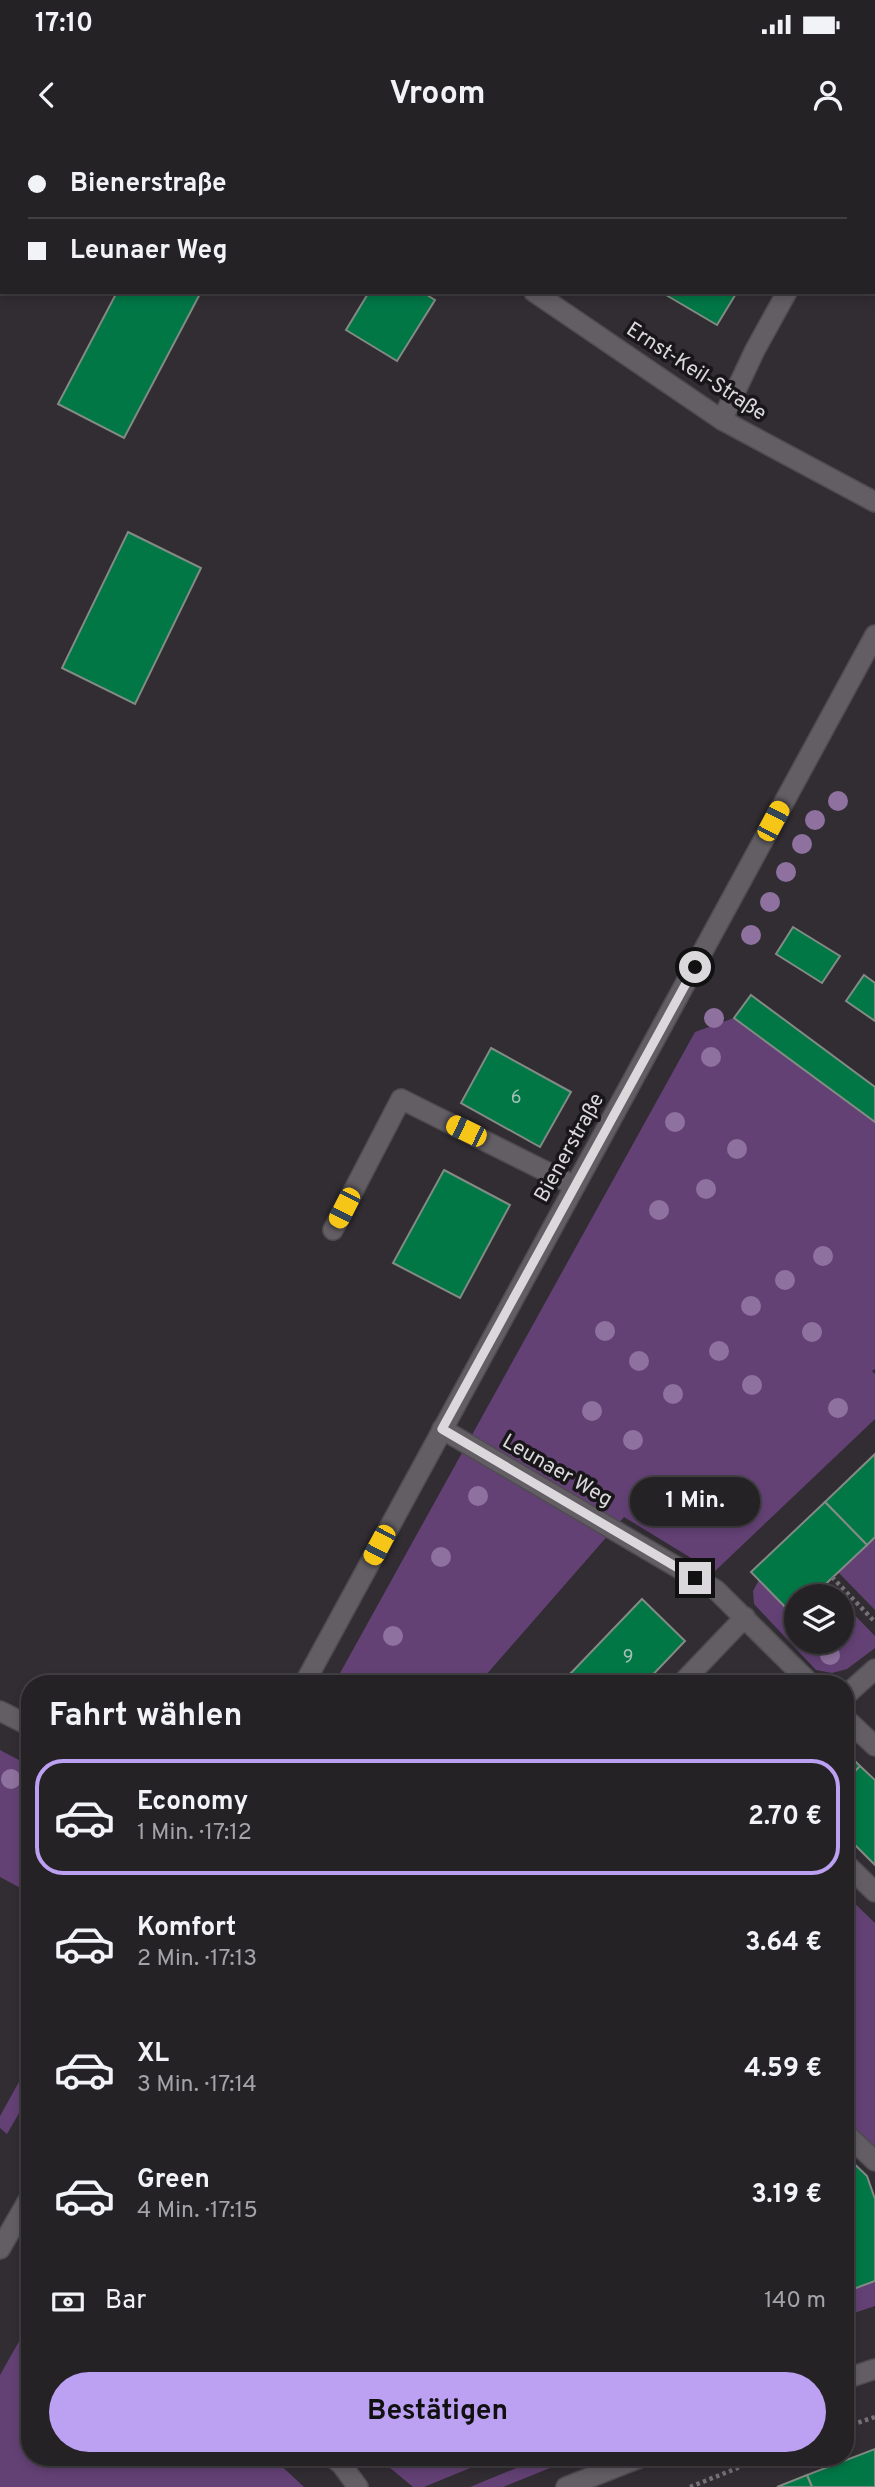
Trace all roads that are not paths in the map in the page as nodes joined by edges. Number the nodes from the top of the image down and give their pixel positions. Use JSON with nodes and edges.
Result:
{"nodes":[{"id":1,"x":537,"y":294,"type":"edge"},
{"id":2,"x":786,"y":294,"type":"edge"},
{"id":3,"x":722,"y":420,"type":"junction"},
{"id":4,"x":875,"y":502,"type":"edge"},
{"id":5,"x":875,"y":635,"type":"edge"},
{"id":6,"x":575,"y":1186,"type":"junction"},
{"id":7,"x":333,"y":1230,"type":"dead end"},
{"id":8,"x":442,"y":1429,"type":"junction"},
{"id":9,"x":745,"y":1617,"type":"junction"},
{"id":10,"x":875,"y":1669,"type":"edge"},
{"id":11,"x":309,"y":1675,"type":"edge"},
{"id":12,"x":690,"y":1675,"type":"edge"},
{"id":13,"x":802,"y":1675,"type":"edge"},
{"id":14,"x":854,"y":1688,"type":"edge"},
{"id":15,"x":0,"y":1711,"type":"edge"},
{"id":16,"x":21,"y":1722,"type":"edge"},
{"id":17,"x":854,"y":1726,"type":"edge"},
{"id":18,"x":875,"y":1746,"type":"edge"},
{"id":19,"x":854,"y":1872,"type":"edge"},
{"id":20,"x":875,"y":1892,"type":"edge"},
{"id":21,"x":854,"y":2141,"type":"edge"},
{"id":22,"x":875,"y":2161,"type":"edge"},
{"id":23,"x":21,"y":2214,"type":"edge"},
{"id":24,"x":0,"y":2249,"type":"edge"},
{"id":25,"x":875,"y":2369,"type":"edge"},
{"id":26,"x":854,"y":2376,"type":"edge"},
{"id":27,"x":342,"y":2466,"type":"edge"},
{"id":28,"x":619,"y":2466,"type":"edge"},
{"id":29,"x":358,"y":2487,"type":"edge"},
{"id":30,"x":566,"y":2487,"type":"edge"}],
"edges":[{"from":1,"to":3,"type":"street","name":"Ernst-Keil-Straße"},
{"from":2,"to":3,"type":"street"},
{"from":3,"to":4,"type":"street","name":"Ernst-Keil-Straße"},
{"from":5,"to":6,"type":"street","name":"Bienerstraße"},
{"from":6,"to":7,"type":"street"},
{"from":6,"to":8,"type":"street","name":"Bienerstraße"},
{"from":8,"to":9,"type":"street","name":"Leunaer Weg"},
{"from":8,"to":11,"type":"street","name":"Bienerstraße"},
{"from":9,"to":12,"type":"street"},
{"from":9,"to":13,"type":"street","name":"Leunaer Weg"},
{"from":10,"to":14,"type":"street"},
{"from":15,"to":16,"type":"street"},
{"from":17,"to":18,"type":"street"},
{"from":19,"to":20,"type":"street"},
{"from":21,"to":22,"type":"street"},
{"from":23,"to":24,"type":"street"},
{"from":25,"to":26,"type":"street"},
{"from":27,"to":29,"type":"street"},
{"from":28,"to":30,"type":"street"}]}
